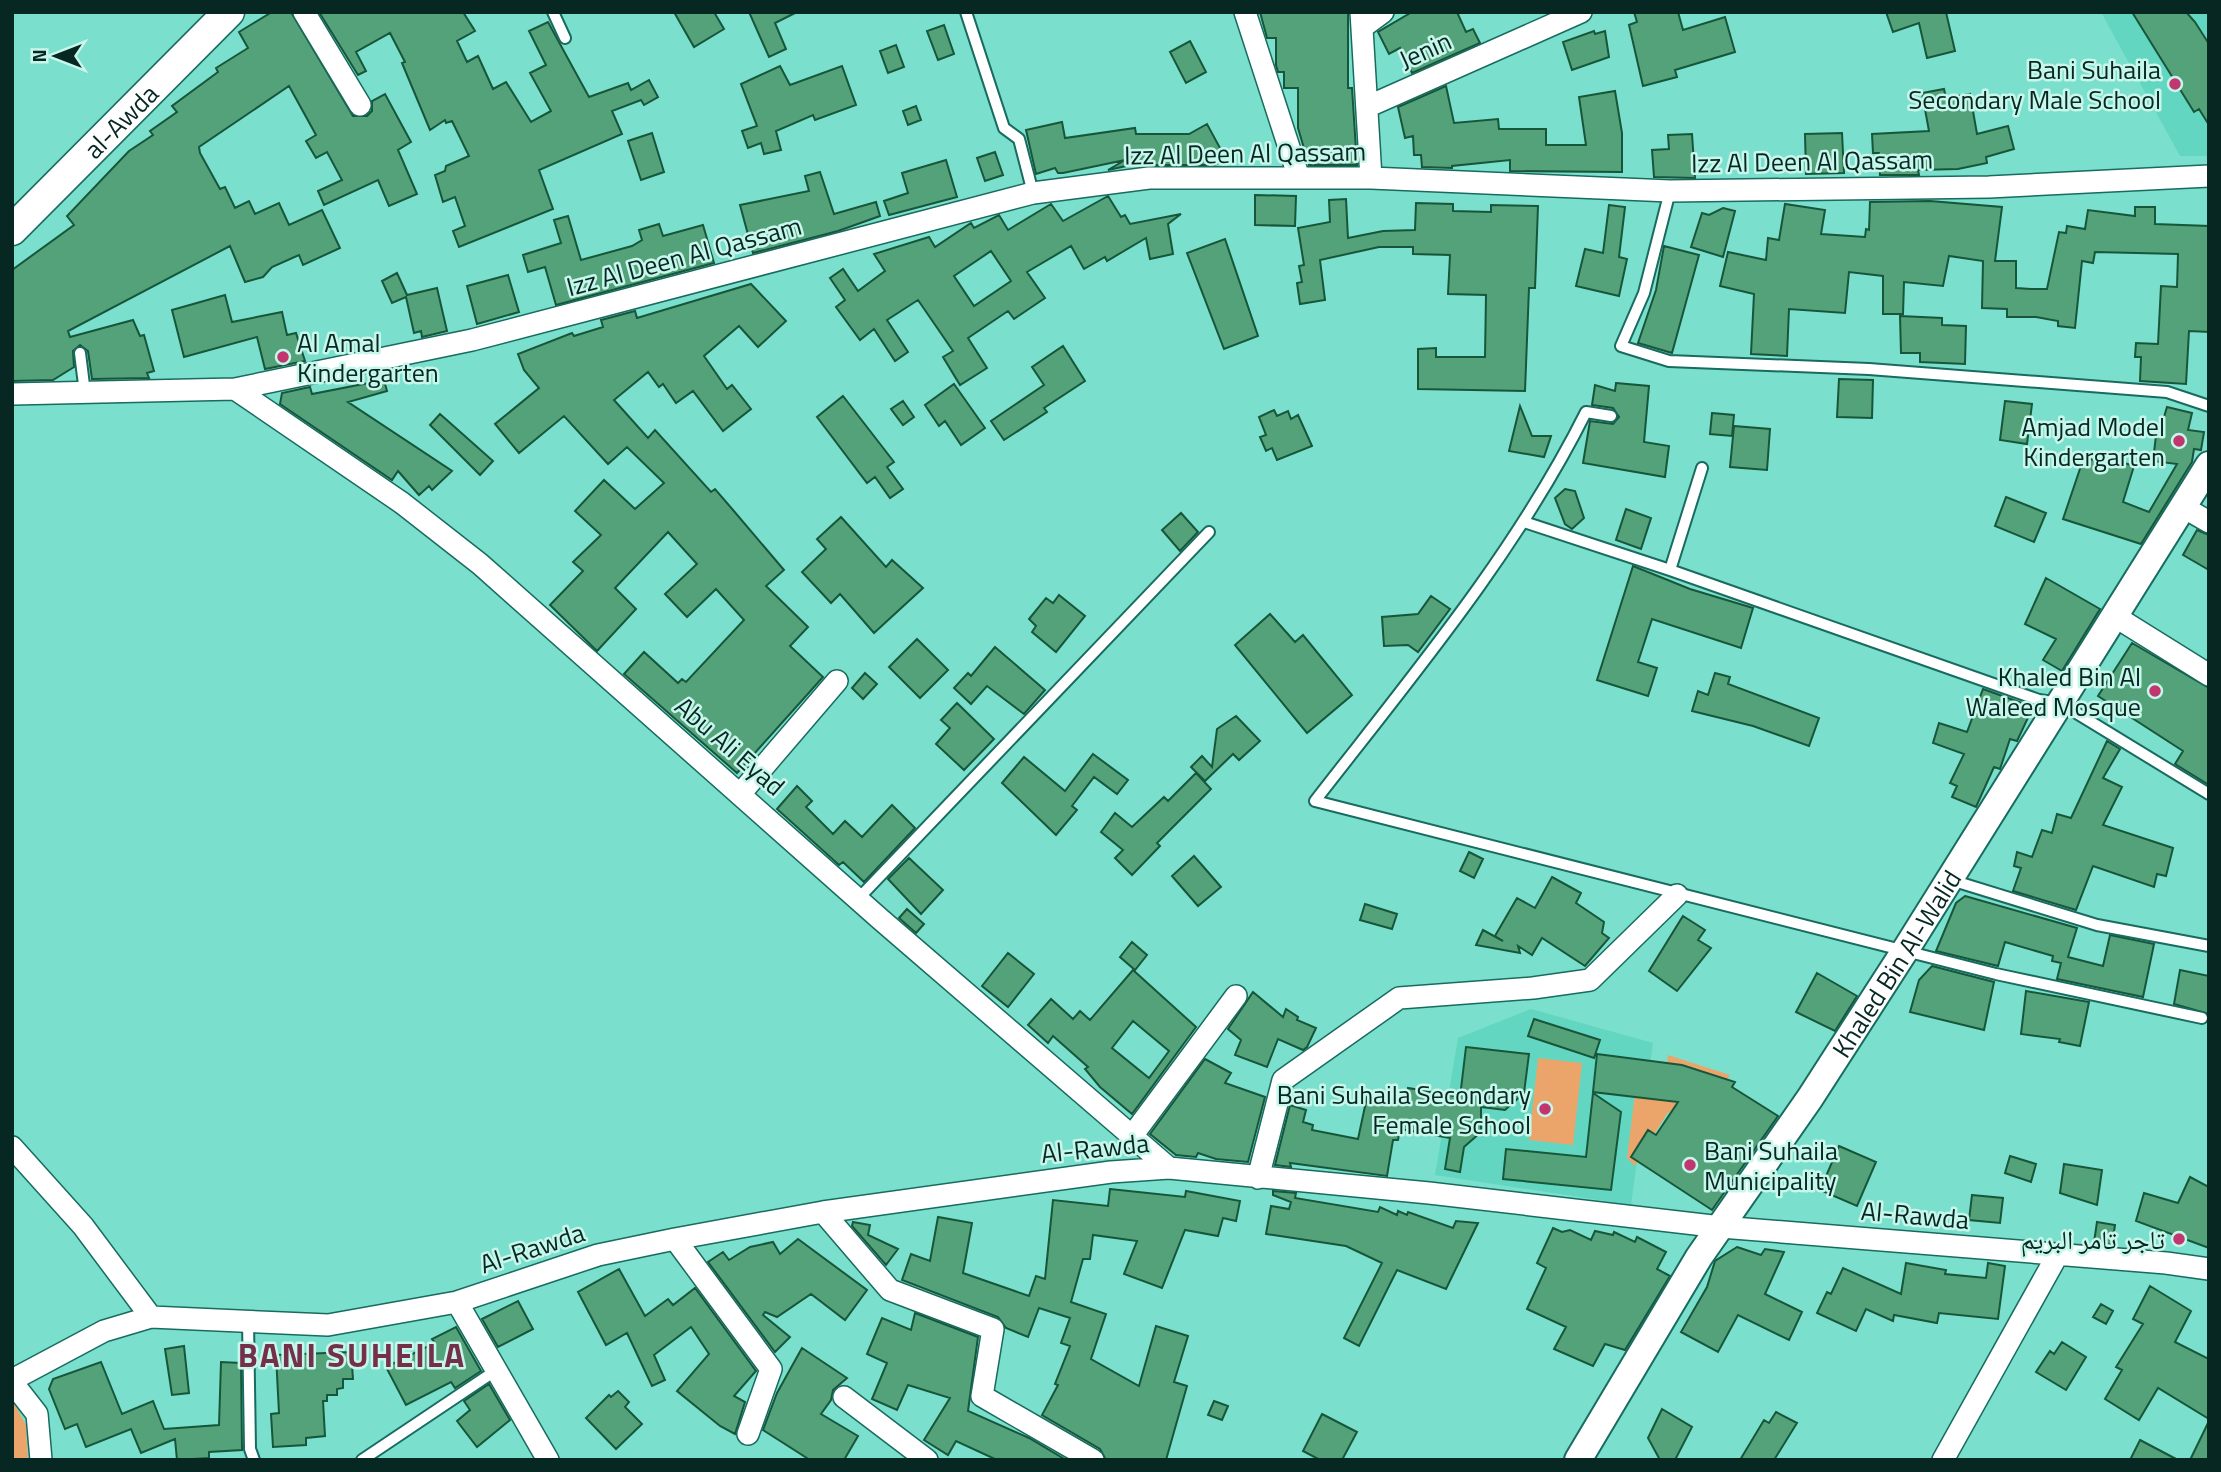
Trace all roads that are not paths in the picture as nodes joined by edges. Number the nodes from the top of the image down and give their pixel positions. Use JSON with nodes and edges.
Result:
{"nodes":[{"id":1,"x":229,"y":12,"type":"edge"},
{"id":2,"x":304,"y":12,"type":"edge"},
{"id":3,"x":553,"y":12,"type":"edge"},
{"id":4,"x":966,"y":12,"type":"edge"},
{"id":5,"x":1245,"y":12,"type":"edge"},
{"id":6,"x":1382,"y":12,"type":"edge"},
{"id":7,"x":1581,"y":12,"type":"edge"},
{"id":8,"x":1362,"y":19,"type":"edge"},
{"id":9,"x":565,"y":38,"type":"dead end"},
{"id":10,"x":360,"y":105,"type":"dead end"},
{"id":11,"x":1368,"y":106,"type":"junction"},
{"id":12,"x":2209,"y":176,"type":"edge"},
{"id":13,"x":1299,"y":177,"type":"junction"},
{"id":14,"x":1371,"y":178,"type":"junction"},
{"id":15,"x":1670,"y":191,"type":"junction"},
{"id":16,"x":1033,"y":193,"type":"junction"},
{"id":17,"x":12,"y":230,"type":"edge"},
{"id":18,"x":80,"y":352,"type":"dead end"},
{"id":19,"x":235,"y":389,"type":"junction"},
{"id":20,"x":12,"y":394,"type":"edge"},
{"id":21,"x":85,"y":394,"type":"junction"},
{"id":22,"x":2209,"y":406,"type":"edge"},
{"id":23,"x":1611,"y":416,"type":"dead end"},
{"id":24,"x":2209,"y":465,"type":"edge"},
{"id":25,"x":1702,"y":468,"type":"dead end"},
{"id":26,"x":2183,"y":507,"type":"junction"},
{"id":27,"x":1524,"y":522,"type":"junction"},
{"id":28,"x":2209,"y":522,"type":"edge"},
{"id":29,"x":1209,"y":532,"type":"dead end"},
{"id":30,"x":1670,"y":570,"type":"junction"},
{"id":31,"x":2116,"y":617,"type":"junction"},
{"id":32,"x":2209,"y":675,"type":"edge"},
{"id":33,"x":837,"y":681,"type":"dead end"},
{"id":34,"x":2060,"y":703,"type":"junction"},
{"id":35,"x":741,"y":793,"type":"junction"},
{"id":36,"x":2209,"y":794,"type":"edge"},
{"id":37,"x":1948,"y":880,"type":"junction"},
{"id":38,"x":1677,"y":894,"type":"junction"},
{"id":39,"x":858,"y":899,"type":"junction"},
{"id":40,"x":2209,"y":946,"type":"edge"},
{"id":41,"x":1906,"y":949,"type":"junction"},
{"id":42,"x":1236,"y":996,"type":"dead end"},
{"id":43,"x":2202,"y":1018,"type":"dead end"},
{"id":44,"x":1132,"y":1136,"type":"junction"},
{"id":45,"x":12,"y":1147,"type":"edge"},
{"id":46,"x":1169,"y":1168,"type":"junction"},
{"id":47,"x":1258,"y":1178,"type":"junction"},
{"id":48,"x":822,"y":1212,"type":"junction"},
{"id":49,"x":1721,"y":1227,"type":"junction"},
{"id":50,"x":675,"y":1239,"type":"junction"},
{"id":51,"x":2058,"y":1254,"type":"junction"},
{"id":52,"x":2209,"y":1269,"type":"edge"},
{"id":53,"x":457,"y":1302,"type":"junction"},
{"id":54,"x":151,"y":1317,"type":"junction"},
{"id":55,"x":248,"y":1321,"type":"junction"},
{"id":56,"x":495,"y":1371,"type":"junction"},
{"id":57,"x":12,"y":1381,"type":"edge"},
{"id":58,"x":844,"y":1397,"type":"dead end"},
{"id":59,"x":748,"y":1434,"type":"dead end"},
{"id":60,"x":41,"y":1460,"type":"edge"},
{"id":61,"x":254,"y":1460,"type":"edge"},
{"id":62,"x":362,"y":1460,"type":"edge"},
{"id":63,"x":548,"y":1460,"type":"edge"},
{"id":64,"x":927,"y":1460,"type":"edge"},
{"id":65,"x":1093,"y":1460,"type":"edge"},
{"id":66,"x":1577,"y":1460,"type":"edge"},
{"id":67,"x":1943,"y":1460,"type":"edge"}],
"edges":[{"from":1,"to":17,"type":"main road","name":"al-Awda"},
{"from":2,"to":10,"type":"street"},
{"from":3,"to":9,"type":"lane"},
{"from":4,"to":16,"type":"lane"},
{"from":5,"to":13,"type":"street"},
{"from":6,"to":8,"type":"street"},
{"from":7,"to":11,"type":"street","name":"Jenin"},
{"from":8,"to":11,"type":"street"},
{"from":11,"to":14,"type":"street"},
{"from":12,"to":15,"type":"street","name":"Izz Al Deen Al Qassam"},
{"from":13,"to":14,"type":"street","name":"Izz Al Deen Al Qassam"},
{"from":13,"to":16,"type":"street","name":"Izz Al Deen Al Qassam"},
{"from":14,"to":15,"type":"street","name":"Izz Al Deen Al Qassam"},
{"from":15,"to":22,"type":"lane"},
{"from":16,"to":19,"type":"street","name":"Izz Al Deen Al Qassam"},
{"from":18,"to":21,"type":"lane"},
{"from":19,"to":21,"type":"street","name":"Izz Al Deen Al Qassam"},
{"from":19,"to":35,"type":"street","name":"Abu Ali Eyad"},
{"from":20,"to":21,"type":"street","name":"Izz Al Deen Al Qassam"},
{"from":23,"to":27,"type":"lane"},
{"from":24,"to":26,"type":"street","name":"Khaled Bin Al-Walid"},
{"from":25,"to":30,"type":"lane"},
{"from":26,"to":28,"type":"street"},
{"from":26,"to":31,"type":"street","name":"Khaled Bin Al-Walid"},
{"from":27,"to":30,"type":"lane"},
{"from":27,"to":38,"type":"lane"},
{"from":29,"to":39,"type":"lane"},
{"from":30,"to":34,"type":"lane"},
{"from":31,"to":32,"type":"street"},
{"from":31,"to":34,"type":"street","name":"Khaled Bin Al-Walid"},
{"from":33,"to":35,"type":"street"},
{"from":34,"to":36,"type":"lane"},
{"from":34,"to":37,"type":"street","name":"Khaled Bin Al-Walid"},
{"from":35,"to":39,"type":"street","name":"Abu Ali Eyad"},
{"from":37,"to":40,"type":"lane"},
{"from":37,"to":41,"type":"street","name":"Khaled Bin Al-Walid"},
{"from":38,"to":41,"type":"lane"},
{"from":38,"to":47,"type":"street"},
{"from":39,"to":44,"type":"street","name":"Abu Ali Eyad"},
{"from":41,"to":43,"type":"lane"},
{"from":41,"to":49,"type":"street","name":"Khaled Bin Al-Walid"},
{"from":42,"to":44,"type":"street"},
{"from":44,"to":46,"type":"street","name":"Abu Ali Eyad"},
{"from":45,"to":54,"type":"street"},
{"from":46,"to":47,"type":"street","name":"Al-Rawda"},
{"from":46,"to":48,"type":"street","name":"Al-Rawda"},
{"from":47,"to":49,"type":"street","name":"Al-Rawda"},
{"from":48,"to":50,"type":"street","name":"Al-Rawda"},
{"from":48,"to":65,"type":"street"},
{"from":49,"to":51,"type":"street","name":"Al-Rawda"},
{"from":49,"to":66,"type":"street","name":"Khaled Bin Al-Walid"},
{"from":50,"to":53,"type":"street","name":"Al-Rawda"},
{"from":50,"to":59,"type":"street"},
{"from":51,"to":52,"type":"street","name":"Al-Rawda"},
{"from":51,"to":67,"type":"street"},
{"from":53,"to":55,"type":"street","name":"Al-Rawda"},
{"from":53,"to":56,"type":"street"},
{"from":54,"to":55,"type":"street","name":"Al-Rawda"},
{"from":54,"to":57,"type":"street","name":"Al-Rawda"},
{"from":55,"to":61,"type":"lane"},
{"from":56,"to":62,"type":"lane"},
{"from":56,"to":63,"type":"street"},
{"from":57,"to":60,"type":"street"},
{"from":58,"to":64,"type":"street"}]}
